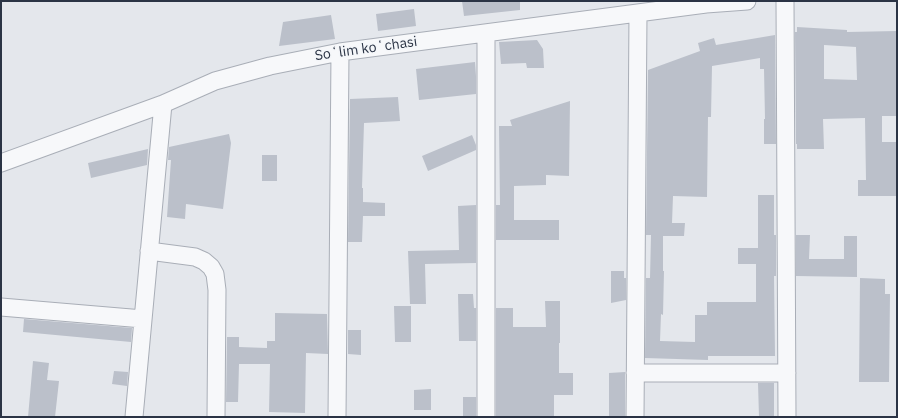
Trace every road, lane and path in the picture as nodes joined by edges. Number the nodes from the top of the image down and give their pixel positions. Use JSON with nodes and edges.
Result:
{"nodes":[{"id":1,"x":747,"y":1,"type":"edge"},
{"id":2,"x":784,"y":1,"type":"edge"},
{"id":3,"x":706,"y":3,"type":"edge"},
{"id":4,"x":638,"y":14,"type":"junction"},
{"id":5,"x":486,"y":33,"type":"junction"},
{"id":6,"x":340,"y":52,"type":"junction"},
{"id":7,"x":163,"y":104,"type":"junction"},
{"id":8,"x":1,"y":163,"type":"edge"},
{"id":9,"x":149,"y":251,"type":"junction"},
{"id":10,"x":1,"y":307,"type":"edge"},
{"id":11,"x":143,"y":319,"type":"junction"},
{"id":12,"x":635,"y":373,"type":"junction"},
{"id":13,"x":787,"y":373,"type":"junction"},
{"id":14,"x":134,"y":417,"type":"edge"},
{"id":15,"x":216,"y":417,"type":"edge"},
{"id":16,"x":336,"y":417,"type":"edge"},
{"id":17,"x":486,"y":417,"type":"edge"},
{"id":18,"x":635,"y":417,"type":"edge"},
{"id":19,"x":787,"y":417,"type":"edge"}],
"edges":[{"from":1,"to":3,"type":"street","name":"Soʻlim koʻchasi"},
{"from":2,"to":13,"type":"street"},
{"from":3,"to":4,"type":"street","name":"Soʻlim koʻchasi"},
{"from":4,"to":5,"type":"street","name":"Soʻlim koʻchasi"},
{"from":4,"to":12,"type":"street"},
{"from":5,"to":6,"type":"street","name":"Soʻlim koʻchasi"},
{"from":5,"to":17,"type":"street"},
{"from":6,"to":7,"type":"street","name":"Soʻlim koʻchasi"},
{"from":6,"to":16,"type":"street"},
{"from":7,"to":8,"type":"street","name":"Soʻlim koʻchasi"},
{"from":7,"to":9,"type":"street"},
{"from":9,"to":11,"type":"street"},
{"from":9,"to":15,"type":"street"},
{"from":10,"to":11,"type":"street"},
{"from":11,"to":14,"type":"street"},
{"from":12,"to":13,"type":"street"},
{"from":12,"to":18,"type":"street"},
{"from":13,"to":19,"type":"street"}]}
